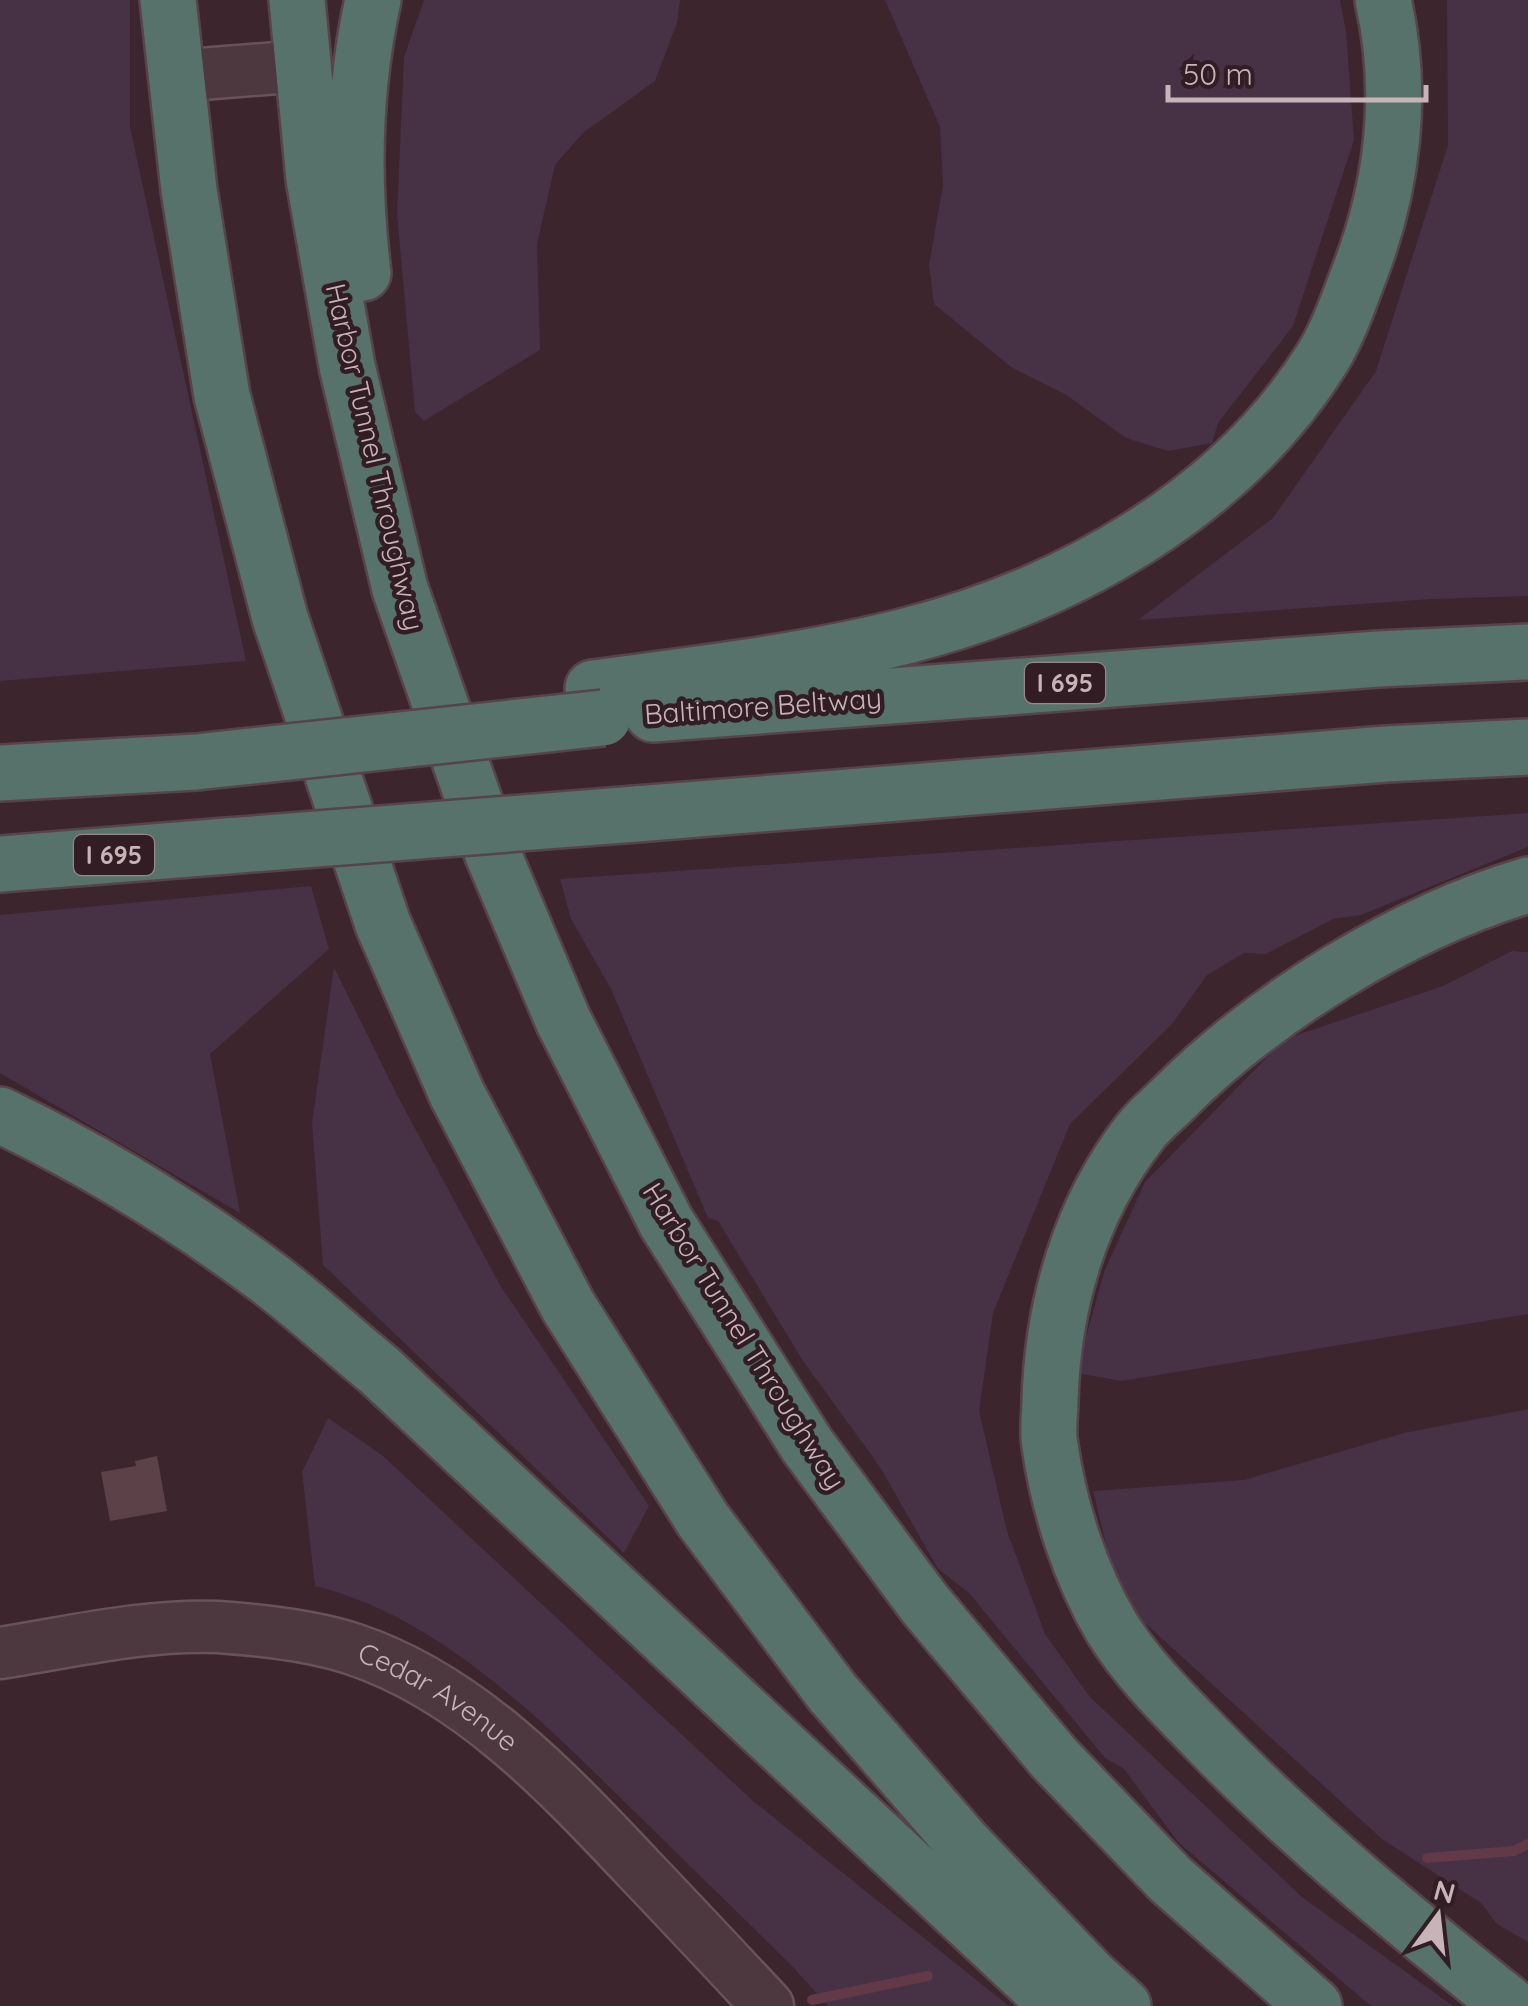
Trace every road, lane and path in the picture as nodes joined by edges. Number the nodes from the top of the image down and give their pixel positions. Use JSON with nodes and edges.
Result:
{"nodes":[{"id":1,"x":168,"y":0,"type":"edge"},
{"id":2,"x":296,"y":0,"type":"edge"},
{"id":3,"x":373,"y":0,"type":"edge"},
{"id":4,"x":1383,"y":0,"type":"edge"},
{"id":5,"x":303,"y":66,"type":"junction"},
{"id":6,"x":176,"y":76,"type":"junction"},
{"id":7,"x":400,"y":589,"type":"junction"},
{"id":8,"x":1528,"y":652,"type":"edge"},
{"id":9,"x":598,"y":703,"type":"junction"},
{"id":10,"x":1528,"y":747,"type":"edge"},
{"id":11,"x":192,"y":752,"type":"junction"},
{"id":12,"x":0,"y":764,"type":"edge"},
{"id":13,"x":0,"y":773,"type":"edge"},
{"id":14,"x":0,"y":864,"type":"edge"},
{"id":15,"x":1528,"y":884,"type":"edge"},
{"id":16,"x":0,"y":1115,"type":"edge"},
{"id":17,"x":0,"y":1654,"type":"edge"},
{"id":18,"x":768,"y":2006,"type":"edge"},
{"id":19,"x":1059,"y":2006,"type":"edge"},
{"id":20,"x":1123,"y":2006,"type":"edge"},
{"id":21,"x":1314,"y":2006,"type":"edge"},
{"id":22,"x":1510,"y":2006,"type":"edge"}],
"edges":[{"from":1,"to":6,"type":"highway"},
{"from":2,"to":5,"type":"highway","name":"Harbor Tunnel Throughway"},
{"from":3,"to":7,"type":"highway"},
{"from":4,"to":9,"type":"highway"},
{"from":5,"to":6,"type":"street"},
{"from":5,"to":7,"type":"highway","name":"Harbor Tunnel Throughway"},
{"from":6,"to":20,"type":"highway"},
{"from":7,"to":21,"type":"highway","name":"Harbor Tunnel Throughway"},
{"from":8,"to":9,"type":"highway","name":"Baltimore Beltway","number":"I 695"},
{"from":9,"to":11,"type":"highway","name":"Baltimore Beltway","number":"I 695","bridge":true},
{"from":10,"to":14,"type":"highway","number":"I 695","bridge":true},
{"from":11,"to":12,"type":"highway"},
{"from":11,"to":13,"type":"highway","name":"Baltimore Beltway","number":"I 695"},
{"from":15,"to":22,"type":"highway"},
{"from":16,"to":19,"type":"highway"},
{"from":17,"to":18,"type":"street","name":"Cedar Avenue"}]}
